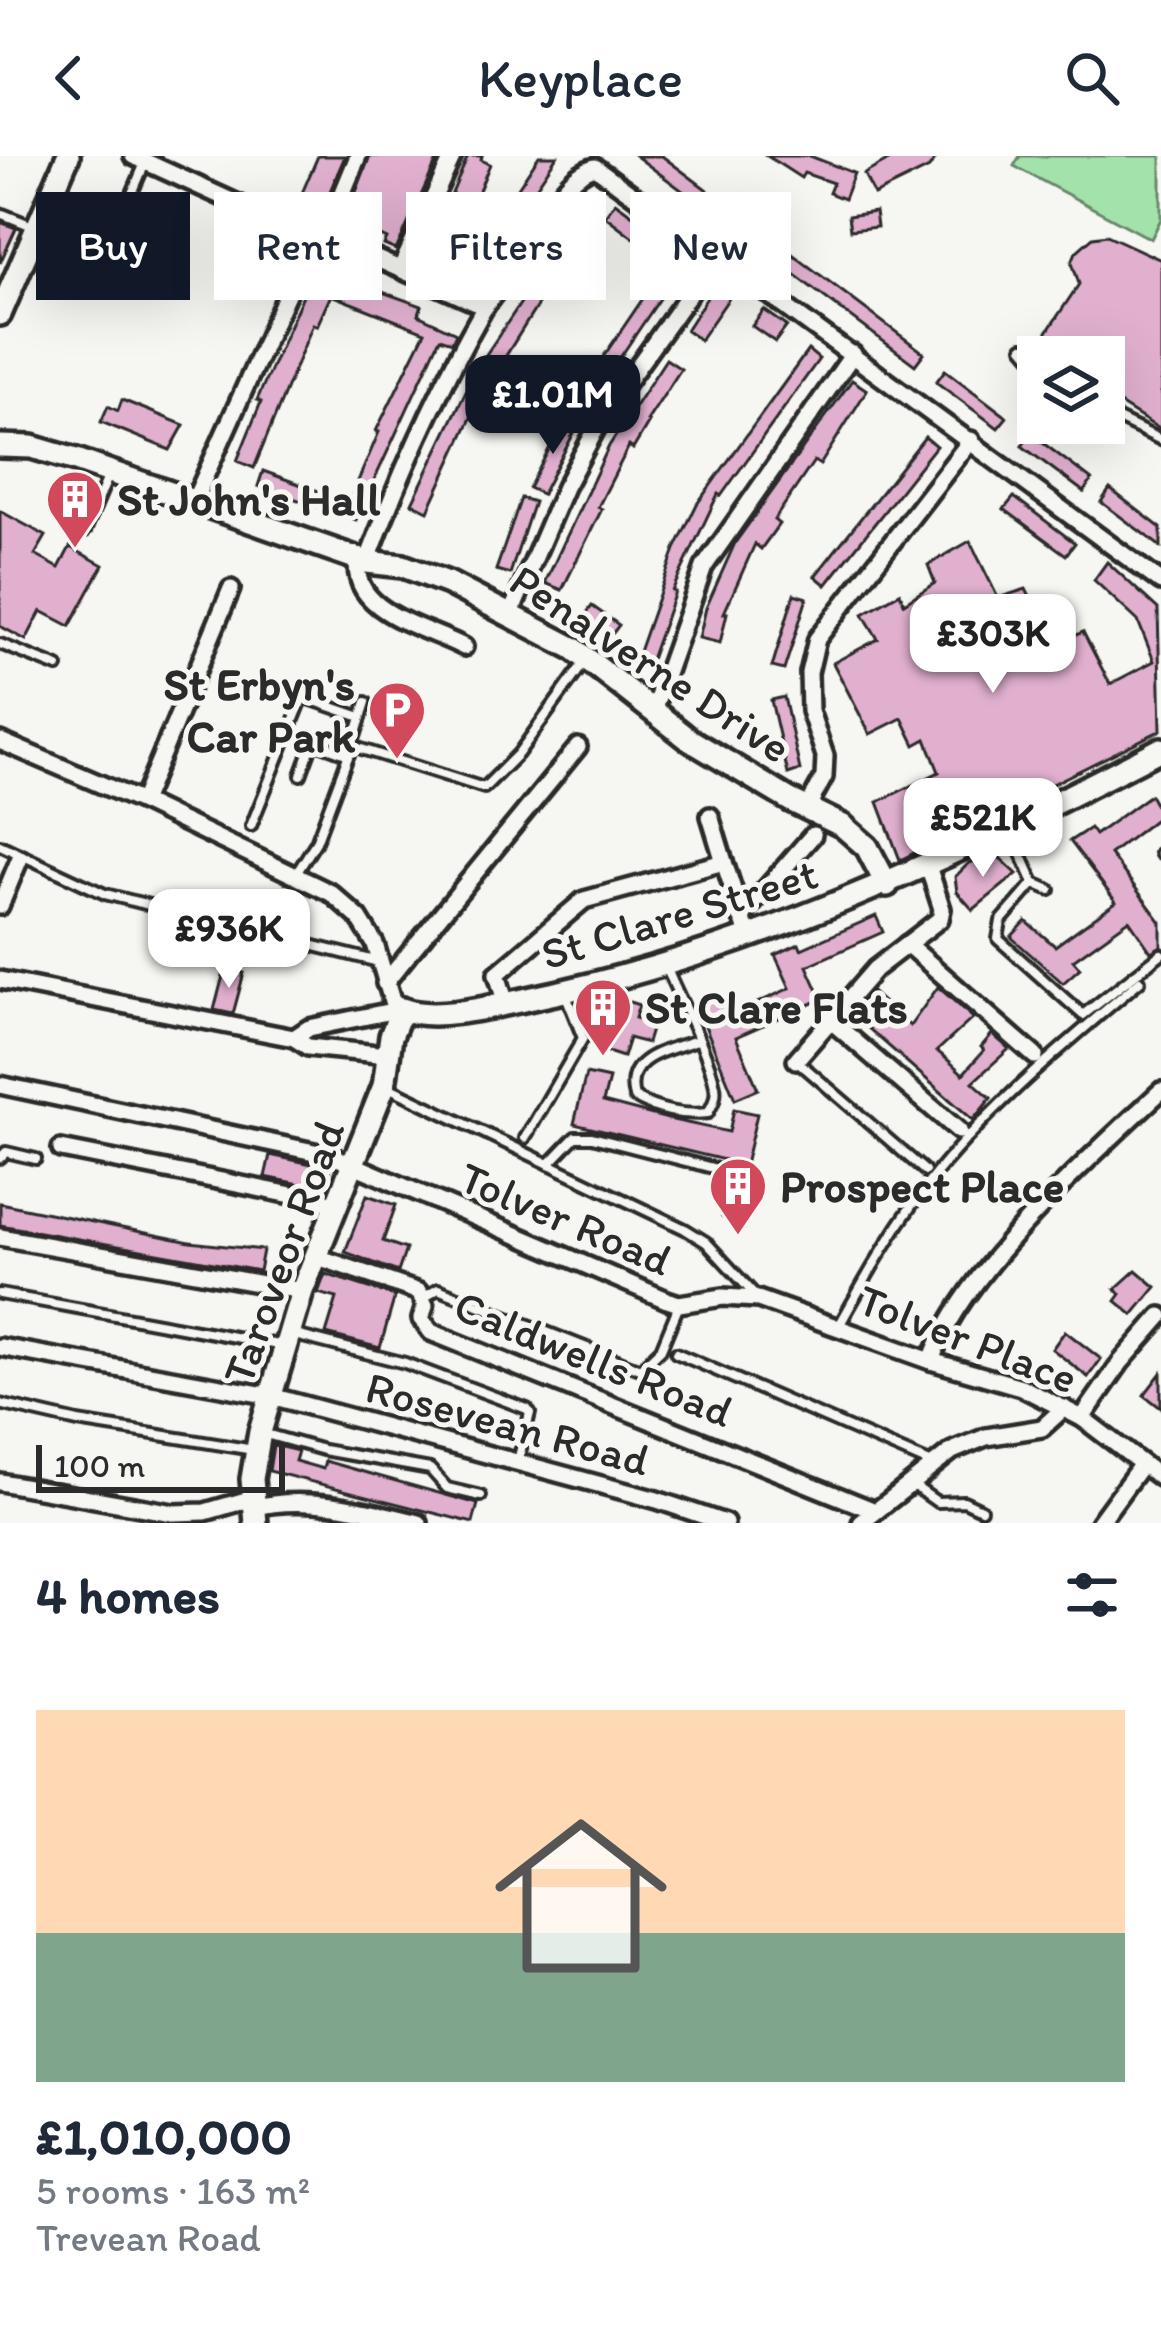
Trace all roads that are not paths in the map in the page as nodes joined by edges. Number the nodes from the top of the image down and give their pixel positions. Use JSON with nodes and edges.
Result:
{"nodes":[{"id":1,"x":68,"y":156,"type":"edge"},
{"id":2,"x":358,"y":156,"type":"edge"},
{"id":3,"x":453,"y":156,"type":"edge"},
{"id":4,"x":139,"y":159,"type":"edge"},
{"id":5,"x":52,"y":192,"type":"edge"},
{"id":6,"x":130,"y":192,"type":"edge"},
{"id":7,"x":344,"y":192,"type":"edge"},
{"id":8,"x":630,"y":192,"type":"edge"},
{"id":9,"x":214,"y":193,"type":"edge"},
{"id":10,"x":0,"y":213,"type":"edge"},
{"id":11,"x":36,"y":228,"type":"joint"},
{"id":12,"x":382,"y":260,"type":"edge"},
{"id":13,"x":401,"y":268,"type":"junction"},
{"id":14,"x":284,"y":300,"type":"edge"},
{"id":15,"x":685,"y":300,"type":"edge"},
{"id":16,"x":779,"y":300,"type":"edge"},
{"id":17,"x":485,"y":307,"type":"junction"},
{"id":18,"x":0,"y":314,"type":"edge"},
{"id":19,"x":853,"y":354,"type":"junction"},
{"id":20,"x":1125,"y":422,"type":"edge"},
{"id":21,"x":971,"y":440,"type":"junction"},
{"id":22,"x":1161,"y":440,"type":"edge"},
{"id":23,"x":0,"y":446,"type":"edge"},
{"id":24,"x":110,"y":472,"type":"junction"},
{"id":25,"x":194,"y":501,"type":"junction"},
{"id":26,"x":85,"y":531,"type":"dead end"},
{"id":27,"x":362,"y":560,"type":"junction"},
{"id":28,"x":1161,"y":582,"type":"edge"},
{"id":29,"x":231,"y":589,"type":"dead end"},
{"id":30,"x":511,"y":613,"type":"junction"},
{"id":31,"x":0,"y":644,"type":"edge"},
{"id":32,"x":464,"y":646,"type":"dead end"},
{"id":33,"x":587,"y":659,"type":"junction"},
{"id":34,"x":58,"y":668,"type":"dead end"},
{"id":35,"x":366,"y":702,"type":"dead end"},
{"id":36,"x":653,"y":711,"type":"junction"},
{"id":37,"x":361,"y":718,"type":"junction"},
{"id":38,"x":289,"y":734,"type":"junction"},
{"id":39,"x":0,"y":741,"type":"edge"},
{"id":40,"x":313,"y":742,"type":"junction"},
{"id":41,"x":578,"y":747,"type":"dead end"},
{"id":42,"x":1161,"y":749,"type":"edge"},
{"id":43,"x":351,"y":750,"type":"junction"},
{"id":44,"x":301,"y":775,"type":"dead end"},
{"id":45,"x":142,"y":802,"type":"junction"},
{"id":46,"x":807,"y":808,"type":"junction"},
{"id":47,"x":710,"y":817,"type":"dead end"},
{"id":48,"x":251,"y":826,"type":"dead end"},
{"id":49,"x":1010,"y":828,"type":"junction"},
{"id":50,"x":813,"y":835,"type":"dead end"},
{"id":51,"x":0,"y":845,"type":"edge"},
{"id":52,"x":20,"y":858,"type":"junction"},
{"id":53,"x":724,"y":862,"type":"junction"},
{"id":54,"x":928,"y":866,"type":"junction"},
{"id":55,"x":296,"y":874,"type":"junction"},
{"id":56,"x":1034,"y":883,"type":"junction"},
{"id":57,"x":887,"y":885,"type":"junction"},
{"id":58,"x":1050,"y":890,"type":"dead end"},
{"id":59,"x":0,"y":906,"type":"edge"},
{"id":60,"x":745,"y":927,"type":"junction"},
{"id":61,"x":907,"y":944,"type":"junction"},
{"id":62,"x":1161,"y":954,"type":"edge"},
{"id":63,"x":381,"y":962,"type":"junction"},
{"id":64,"x":665,"y":965,"type":"junction"},
{"id":65,"x":0,"y":980,"type":"edge"},
{"id":66,"x":1140,"y":981,"type":"dead end"},
{"id":67,"x":377,"y":984,"type":"junction"},
{"id":68,"x":564,"y":992,"type":"junction"},
{"id":69,"x":506,"y":1004,"type":"junction"},
{"id":70,"x":402,"y":1010,"type":"junction"},
{"id":71,"x":829,"y":1018,"type":"junction"},
{"id":72,"x":294,"y":1038,"type":"junction"},
{"id":73,"x":697,"y":1040,"type":"junction"},
{"id":74,"x":388,"y":1055,"type":"junction"},
{"id":75,"x":1035,"y":1056,"type":"dead end"},
{"id":76,"x":796,"y":1060,"type":"joint"},
{"id":77,"x":0,"y":1084,"type":"edge"},
{"id":78,"x":384,"y":1085,"type":"junction"},
{"id":79,"x":1161,"y":1090,"type":"edge"},
{"id":80,"x":959,"y":1131,"type":"dead end"},
{"id":81,"x":525,"y":1138,"type":"dead end"},
{"id":82,"x":61,"y":1149,"type":"dead end"},
{"id":83,"x":0,"y":1158,"type":"edge"},
{"id":84,"x":36,"y":1159,"type":"dead end"},
{"id":85,"x":549,"y":1164,"type":"junction"},
{"id":86,"x":352,"y":1167,"type":"junction"},
{"id":87,"x":925,"y":1171,"type":"dead end"},
{"id":88,"x":740,"y":1175,"type":"dead end"},
{"id":89,"x":337,"y":1204,"type":"junction"},
{"id":90,"x":0,"y":1237,"type":"edge"},
{"id":91,"x":315,"y":1256,"type":"junction"},
{"id":92,"x":302,"y":1291,"type":"junction"},
{"id":93,"x":0,"y":1294,"type":"edge"},
{"id":94,"x":423,"y":1298,"type":"junction"},
{"id":95,"x":758,"y":1299,"type":"junction"},
{"id":96,"x":679,"y":1304,"type":"junction"},
{"id":97,"x":1161,"y":1316,"type":"edge"},
{"id":98,"x":838,"y":1327,"type":"junction"},
{"id":99,"x":288,"y":1340,"type":"junction"},
{"id":100,"x":0,"y":1346,"type":"edge"},
{"id":101,"x":676,"y":1353,"type":"dead end"},
{"id":102,"x":931,"y":1361,"type":"junction"},
{"id":103,"x":272,"y":1396,"type":"junction"},
{"id":104,"x":0,"y":1404,"type":"edge"},
{"id":105,"x":1064,"y":1408,"type":"junction"},
{"id":106,"x":1082,"y":1418,"type":"junction"},
{"id":107,"x":258,"y":1442,"type":"junction"},
{"id":108,"x":518,"y":1462,"type":"junction"},
{"id":109,"x":932,"y":1464,"type":"junction"},
{"id":110,"x":1142,"y":1464,"type":"junction"},
{"id":111,"x":1161,"y":1478,"type":"edge"},
{"id":112,"x":909,"y":1482,"type":"junction"},
{"id":113,"x":0,"y":1483,"type":"edge"},
{"id":114,"x":481,"y":1496,"type":"dead end"},
{"id":115,"x":254,"y":1510,"type":"edge"},
{"id":116,"x":981,"y":1510,"type":"dead end"},
{"id":117,"x":868,"y":1517,"type":"edge"},
{"id":118,"x":419,"y":1523,"type":"edge"},
{"id":119,"x":724,"y":1523,"type":"edge"},
{"id":120,"x":1099,"y":1523,"type":"edge"}],
"edges":[{"from":1,"to":5,"type":"street"},
{"from":2,"to":7,"type":"street"},
{"from":3,"to":13,"type":"street"},
{"from":4,"to":6,"type":"lane"},
{"from":4,"to":9,"type":"street"},
{"from":8,"to":17,"type":"street"},
{"from":10,"to":11,"type":"lane"},
{"from":11,"to":18,"type":"street"},
{"from":12,"to":13,"type":"street"},
{"from":13,"to":17,"type":"street"},
{"from":14,"to":25,"type":"street"},
{"from":15,"to":30,"type":"street"},
{"from":16,"to":19,"type":"street"},
{"from":17,"to":27,"type":"street"},
{"from":19,"to":21,"type":"street"},
{"from":19,"to":36,"type":"street"},
{"from":20,"to":22,"type":"lane"},
{"from":21,"to":28,"type":"street"},
{"from":21,"to":46,"type":"street"},
{"from":23,"to":24,"type":"street","name":"Penalverne Drive"},
{"from":24,"to":25,"type":"street","name":"Penalverne Drive"},
{"from":24,"to":26,"type":"lane"},
{"from":25,"to":27,"type":"street","name":"Penalverne Drive"},
{"from":27,"to":30,"type":"street","name":"Penalverne Drive"},
{"from":27,"to":32,"type":"street"},
{"from":29,"to":45,"type":"street"},
{"from":30,"to":33,"type":"street","name":"Penalverne Drive"},
{"from":31,"to":34,"type":"lane"},
{"from":33,"to":36,"type":"street","name":"Penalverne Drive"},
{"from":33,"to":43,"type":"lane"},
{"from":35,"to":37,"type":"lane"},
{"from":36,"to":46,"type":"street","name":"Penalverne Drive"},
{"from":37,"to":38,"type":"lane"},
{"from":37,"to":43,"type":"lane"},
{"from":38,"to":40,"type":"lane"},
{"from":38,"to":48,"type":"lane"},
{"from":39,"to":45,"type":"street"},
{"from":40,"to":43,"type":"lane"},
{"from":40,"to":44,"type":"lane"},
{"from":41,"to":67,"type":"street"},
{"from":42,"to":49,"type":"street","name":"St Clare Street"},
{"from":43,"to":55,"type":"lane"},
{"from":45,"to":55,"type":"street"},
{"from":46,"to":57,"type":"street","name":"Penalverne Drive"},
{"from":47,"to":53,"type":"street"},
{"from":49,"to":54,"type":"street","name":"St Clare Street"},
{"from":49,"to":56,"type":"lane"},
{"from":50,"to":60,"type":"street"},
{"from":51,"to":52,"type":"lane"},
{"from":52,"to":59,"type":"street"},
{"from":52,"to":63,"type":"lane"},
{"from":53,"to":60,"type":"street"},
{"from":53,"to":69,"type":"street"},
{"from":54,"to":57,"type":"street","name":"St Clare Street"},
{"from":54,"to":61,"type":"street"},
{"from":55,"to":63,"type":"street"},
{"from":56,"to":58,"type":"lane"},
{"from":56,"to":62,"type":"lane"},
{"from":57,"to":60,"type":"street","name":"St Clare Street"},
{"from":60,"to":64,"type":"street","name":"St Clare Street"},
{"from":61,"to":71,"type":"street"},
{"from":61,"to":75,"type":"street"},
{"from":63,"to":67,"type":"street"},
{"from":64,"to":68,"type":"street","name":"St Clare Street"},
{"from":64,"to":73,"type":"lane"},
{"from":65,"to":72,"type":"street"},
{"from":66,"to":98,"type":"lane"},
{"from":67,"to":70,"type":"street"},
{"from":68,"to":69,"type":"street","name":"St Clare Street"},
{"from":68,"to":81,"type":"lane"},
{"from":69,"to":70,"type":"street","name":"St Clare Street"},
{"from":70,"to":72,"type":"street"},
{"from":70,"to":74,"type":"street","name":"Taroveor Road"},
{"from":71,"to":76,"type":"street"},
{"from":71,"to":80,"type":"street"},
{"from":72,"to":74,"type":"street"},
{"from":73,"to":73,"type":"lane"},
{"from":74,"to":78,"type":"street","name":"Taroveor Road"},
{"from":76,"to":87,"type":"lane"},
{"from":77,"to":86,"type":"street","name":"Tolver Road"},
{"from":78,"to":85,"type":"lane"},
{"from":78,"to":86,"type":"street","name":"Taroveor Road"},
{"from":79,"to":102,"type":"street"},
{"from":82,"to":89,"type":"street"},
{"from":83,"to":84,"type":"lane"},
{"from":85,"to":88,"type":"lane"},
{"from":85,"to":95,"type":"lane"},
{"from":86,"to":89,"type":"street","name":"Taroveor Road"},
{"from":86,"to":96,"type":"street","name":"Tolver Road"},
{"from":89,"to":91,"type":"street","name":"Taroveor Road"},
{"from":90,"to":92,"type":"street"},
{"from":91,"to":92,"type":"street","name":"Taroveor Road"},
{"from":91,"to":94,"type":"street","name":"Caldwells Road"},
{"from":92,"to":99,"type":"street","name":"Taroveor Road"},
{"from":93,"to":99,"type":"lane"},
{"from":94,"to":96,"type":"lane"},
{"from":94,"to":117,"type":"street","name":"Caldwells Road"},
{"from":95,"to":96,"type":"street","name":"Tolver Road"},
{"from":95,"to":98,"type":"street","name":"Tolver Place"},
{"from":97,"to":106,"type":"street"},
{"from":98,"to":102,"type":"street","name":"Tolver Place"},
{"from":99,"to":103,"type":"street","name":"Taroveor Road"},
{"from":99,"to":108,"type":"lane"},
{"from":100,"to":103,"type":"street","name":"Rosevean Road"},
{"from":101,"to":109,"type":"lane"},
{"from":102,"to":105,"type":"street","name":"Tolver Place"},
{"from":103,"to":107,"type":"street","name":"Taroveor Road"},
{"from":103,"to":108,"type":"street","name":"Rosevean Road"},
{"from":104,"to":107,"type":"lane"},
{"from":105,"to":106,"type":"street","name":"Tolver Place"},
{"from":105,"to":109,"type":"street"},
{"from":106,"to":110,"type":"street","name":"Tolver Place"},
{"from":107,"to":114,"type":"lane"},
{"from":107,"to":115,"type":"street","name":"Taroveor Road"},
{"from":108,"to":119,"type":"street","name":"Rosevean Road"},
{"from":109,"to":112,"type":"street"},
{"from":110,"to":111,"type":"street","name":"Tolver Place"},
{"from":110,"to":120,"type":"street"},
{"from":112,"to":116,"type":"lane"},
{"from":112,"to":117,"type":"street"},
{"from":113,"to":115,"type":"street"},
{"from":115,"to":118,"type":"street"}]}
